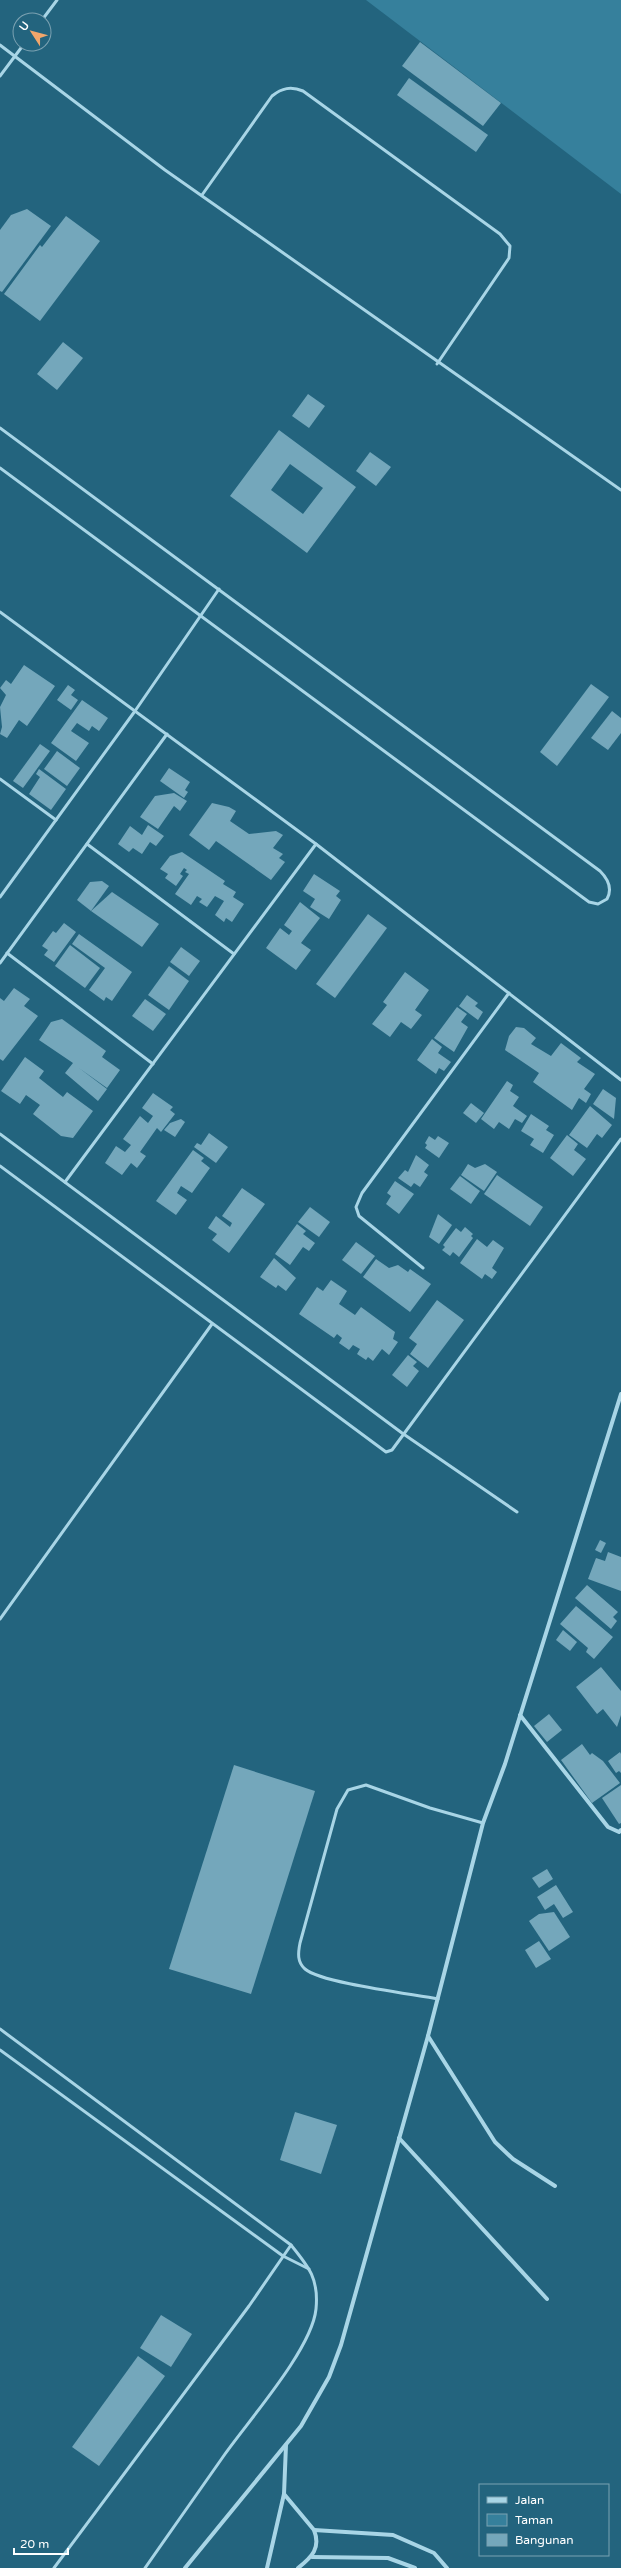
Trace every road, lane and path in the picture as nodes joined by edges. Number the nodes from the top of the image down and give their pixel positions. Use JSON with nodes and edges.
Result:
{"nodes":[{"id":1,"x":57,"y":0,"type":"edge"},
{"id":2,"x":48,"y":12,"type":"edge"},
{"id":3,"x":0,"y":46,"type":"edge"},
{"id":4,"x":18,"y":52,"type":"edge"},
{"id":5,"x":15,"y":56,"type":"junction"},
{"id":6,"x":0,"y":76,"type":"edge"},
{"id":7,"x":202,"y":195,"type":"junction"},
{"id":8,"x":437,"y":364,"type":"junction"},
{"id":9,"x":0,"y":428,"type":"edge"},
{"id":10,"x":0,"y":468,"type":"edge"},
{"id":11,"x":621,"y":490,"type":"edge"},
{"id":12,"x":219,"y":589,"type":"junction"},
{"id":13,"x":0,"y":612,"type":"edge"},
{"id":14,"x":201,"y":615,"type":"junction"},
{"id":15,"x":135,"y":711,"type":"junction"},
{"id":16,"x":167,"y":734,"type":"junction"},
{"id":17,"x":0,"y":779,"type":"edge"},
{"id":18,"x":56,"y":820,"type":"junction"},
{"id":19,"x":87,"y":844,"type":"junction"},
{"id":20,"x":316,"y":844,"type":"junction"},
{"id":21,"x":0,"y":898,"type":"edge"},
{"id":22,"x":7,"y":952,"type":"junction"},
{"id":23,"x":234,"y":954,"type":"junction"},
{"id":24,"x":0,"y":962,"type":"edge"},
{"id":25,"x":509,"y":993,"type":"junction"},
{"id":26,"x":153,"y":1064,"type":"junction"},
{"id":27,"x":621,"y":1080,"type":"edge"},
{"id":28,"x":0,"y":1134,"type":"edge"},
{"id":29,"x":621,"y":1139,"type":"edge"},
{"id":30,"x":0,"y":1166,"type":"edge"},
{"id":31,"x":65,"y":1182,"type":"junction"},
{"id":32,"x":424,"y":1268,"type":"dead end"},
{"id":33,"x":212,"y":1324,"type":"junction"},
{"id":34,"x":621,"y":1394,"type":"edge"},
{"id":35,"x":619,"y":1407,"type":"edge"},
{"id":36,"x":402,"y":1433,"type":"junction"},
{"id":37,"x":517,"y":1512,"type":"dead end"},
{"id":38,"x":0,"y":1619,"type":"edge"},
{"id":39,"x":520,"y":1715,"type":"junction"},
{"id":40,"x":483,"y":1823,"type":"junction"},
{"id":41,"x":621,"y":1830,"type":"edge"},
{"id":42,"x":438,"y":1999,"type":"junction"},
{"id":43,"x":0,"y":2029,"type":"edge"},
{"id":44,"x":428,"y":2036,"type":"junction"},
{"id":45,"x":0,"y":2050,"type":"edge"},
{"id":46,"x":399,"y":2138,"type":"junction"},
{"id":47,"x":555,"y":2186,"type":"dead end"},
{"id":48,"x":290,"y":2245,"type":"junction"},
{"id":49,"x":283,"y":2256,"type":"junction"},
{"id":50,"x":311,"y":2270,"type":"junction"},
{"id":51,"x":547,"y":2299,"type":"dead end"},
{"id":52,"x":286,"y":2445,"type":"junction"},
{"id":53,"x":284,"y":2494,"type":"junction"},
{"id":54,"x":314,"y":2530,"type":"junction"},
{"id":55,"x":312,"y":2557,"type":"junction"},
{"id":56,"x":54,"y":2568,"type":"edge"},
{"id":57,"x":145,"y":2568,"type":"edge"},
{"id":58,"x":184,"y":2568,"type":"edge"},
{"id":59,"x":267,"y":2568,"type":"edge"},
{"id":60,"x":298,"y":2568,"type":"edge"},
{"id":61,"x":415,"y":2568,"type":"edge"},
{"id":62,"x":447,"y":2568,"type":"edge"}],
"edges":[{"from":1,"to":2,"type":"lane"},
{"from":3,"to":5,"type":"lane"},
{"from":4,"to":5,"type":"lane"},
{"from":5,"to":6,"type":"lane"},
{"from":5,"to":7,"type":"lane"},
{"from":7,"to":8,"type":"lane"},
{"from":7,"to":8,"type":"lane"},
{"from":8,"to":11,"type":"lane"},
{"from":9,"to":12,"type":"lane"},
{"from":10,"to":14,"type":"lane"},
{"from":12,"to":14,"type":"lane"},
{"from":12,"to":14,"type":"lane"},
{"from":13,"to":15,"type":"lane"},
{"from":14,"to":15,"type":"lane"},
{"from":15,"to":16,"type":"lane"},
{"from":15,"to":18,"type":"lane"},
{"from":16,"to":19,"type":"lane"},
{"from":16,"to":20,"type":"lane"},
{"from":17,"to":18,"type":"lane"},
{"from":18,"to":21,"type":"lane"},
{"from":19,"to":22,"type":"lane"},
{"from":19,"to":23,"type":"lane"},
{"from":20,"to":23,"type":"lane"},
{"from":20,"to":25,"type":"lane"},
{"from":22,"to":24,"type":"lane"},
{"from":22,"to":26,"type":"lane"},
{"from":23,"to":26,"type":"lane"},
{"from":25,"to":27,"type":"lane"},
{"from":25,"to":32,"type":"lane"},
{"from":26,"to":31,"type":"lane"},
{"from":28,"to":31,"type":"lane"},
{"from":29,"to":36,"type":"lane"},
{"from":30,"to":33,"type":"lane"},
{"from":31,"to":36,"type":"lane"},
{"from":33,"to":36,"type":"lane"},
{"from":33,"to":38,"type":"lane"},
{"from":34,"to":35,"type":"street"},
{"from":35,"to":39,"type":"street"},
{"from":36,"to":37,"type":"lane"},
{"from":39,"to":40,"type":"street"},
{"from":39,"to":41,"type":"street"},
{"from":40,"to":42,"type":"street"},
{"from":40,"to":42,"type":"lane"},
{"from":42,"to":44,"type":"street"},
{"from":43,"to":48,"type":"lane"},
{"from":44,"to":46,"type":"street"},
{"from":44,"to":47,"type":"street"},
{"from":45,"to":49,"type":"lane"},
{"from":46,"to":51,"type":"street"},
{"from":46,"to":52,"type":"street"},
{"from":48,"to":49,"type":"lane"},
{"from":48,"to":50,"type":"lane"},
{"from":49,"to":50,"type":"lane"},
{"from":49,"to":56,"type":"lane"},
{"from":50,"to":57,"type":"lane"},
{"from":52,"to":53,"type":"street"},
{"from":52,"to":58,"type":"street"},
{"from":53,"to":54,"type":"street"},
{"from":53,"to":59,"type":"street"},
{"from":54,"to":55,"type":"street"},
{"from":54,"to":62,"type":"street"},
{"from":55,"to":60,"type":"street"},
{"from":55,"to":61,"type":"street"}]}
